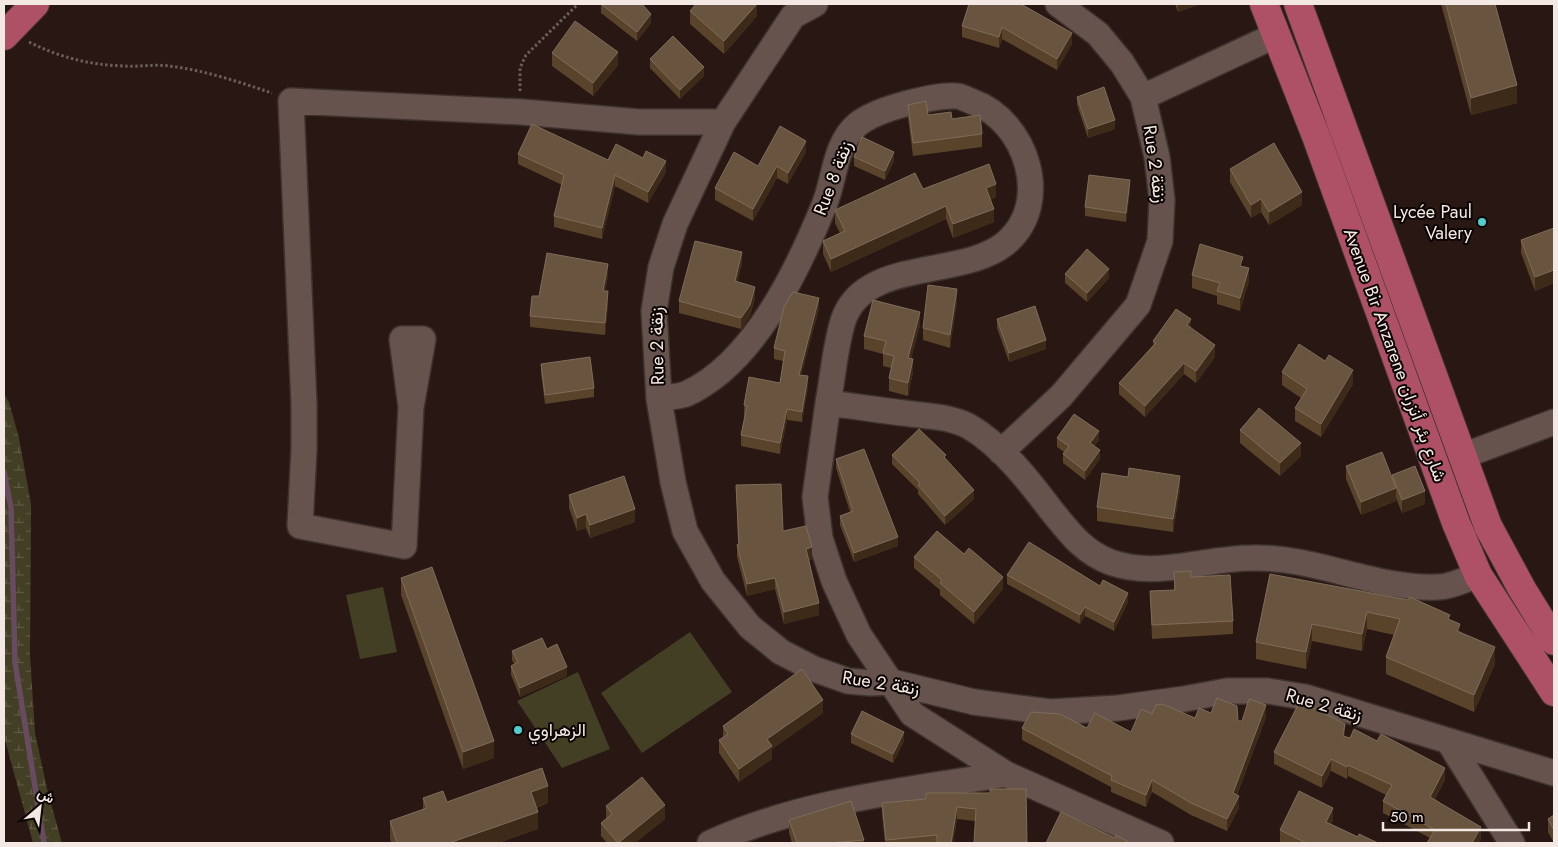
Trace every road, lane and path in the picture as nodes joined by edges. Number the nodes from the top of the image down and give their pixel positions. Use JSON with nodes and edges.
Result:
{"nodes":[{"id":1,"x":35,"y":4,"type":"edge"},
{"id":2,"x":578,"y":4,"type":"edge"},
{"id":3,"x":815,"y":4,"type":"edge"},
{"id":4,"x":1058,"y":4,"type":"edge"},
{"id":5,"x":1264,"y":4,"type":"edge"},
{"id":6,"x":1298,"y":4,"type":"edge"},
{"id":7,"x":788,"y":10,"type":"edge"},
{"id":8,"x":6,"y":34,"type":"edge"},
{"id":9,"x":1276,"y":35,"type":"junction"},
{"id":10,"x":1143,"y":97,"type":"junction"},
{"id":11,"x":291,"y":101,"type":"junction"},
{"id":12,"x":522,"y":112,"type":"junction"},
{"id":13,"x":723,"y":122,"type":"junction"},
{"id":14,"x":658,"y":399,"type":"junction"},
{"id":15,"x":828,"y":403,"type":"junction"},
{"id":16,"x":411,"y":407,"type":"dead end"},
{"id":17,"x":1554,"y":422,"type":"edge"},
{"id":18,"x":1001,"y":452,"type":"junction"},
{"id":19,"x":1463,"y":456,"type":"junction"},
{"id":20,"x":1478,"y":575,"type":"junction"},
{"id":21,"x":1554,"y":642,"type":"edge"},
{"id":22,"x":892,"y":682,"type":"junction"},
{"id":23,"x":1554,"y":692,"type":"edge"},
{"id":24,"x":1449,"y":742,"type":"junction"},
{"id":25,"x":1006,"y":774,"type":"junction"},
{"id":26,"x":1554,"y":774,"type":"edge"},
{"id":27,"x":710,"y":843,"type":"edge"},
{"id":28,"x":1160,"y":843,"type":"edge"},
{"id":29,"x":1512,"y":843,"type":"edge"}],
"edges":[{"from":1,"to":8,"type":"main road"},
{"from":2,"to":12,"type":"path"},
{"from":3,"to":7,"type":"street","name":"Rue 2 زنقة"},
{"from":4,"to":10,"type":"street","name":"Rue 2 زنقة"},
{"from":5,"to":9,"type":"main road","name":"Avenue Bir Anzarene شارع بئر أنزران"},
{"from":6,"to":19,"type":"main road","name":"Avenue Bir Anzarene شارع بئر أنزران"},
{"from":7,"to":13,"type":"street","name":"Rue 2 زنقة"},
{"from":8,"to":11,"type":"path"},
{"from":9,"to":10,"type":"street"},
{"from":9,"to":20,"type":"main road","name":"Avenue Bir Anzarene شارع بئر أنزران"},
{"from":10,"to":18,"type":"street","name":"Rue 2 زنقة"},
{"from":11,"to":12,"type":"street"},
{"from":11,"to":16,"type":"street"},
{"from":12,"to":13,"type":"street"},
{"from":13,"to":14,"type":"street","name":"Rue 2 زنقة"},
{"from":14,"to":15,"type":"street","name":"Rue 8 زنقة"},
{"from":14,"to":22,"type":"street","name":"Rue 2 زنقة"},
{"from":15,"to":18,"type":"street"},
{"from":15,"to":22,"type":"street","name":"Rue 8 زنقة"},
{"from":17,"to":19,"type":"street"},
{"from":18,"to":20,"type":"street"},
{"from":19,"to":21,"type":"main road","name":"Avenue Bir Anzarene شارع بئر أنزران"},
{"from":20,"to":23,"type":"main road","name":"Avenue Bir Anzarene شارع بئر أنزران"},
{"from":22,"to":24,"type":"street","name":"Rue 2 زنقة"},
{"from":22,"to":25,"type":"street","name":"Rue 8 زنقة"},
{"from":24,"to":26,"type":"street","name":"Rue 2 زنقة"},
{"from":24,"to":29,"type":"street"},
{"from":25,"to":27,"type":"street"},
{"from":25,"to":28,"type":"street","name":"Rue 8 زنقة"}]}
